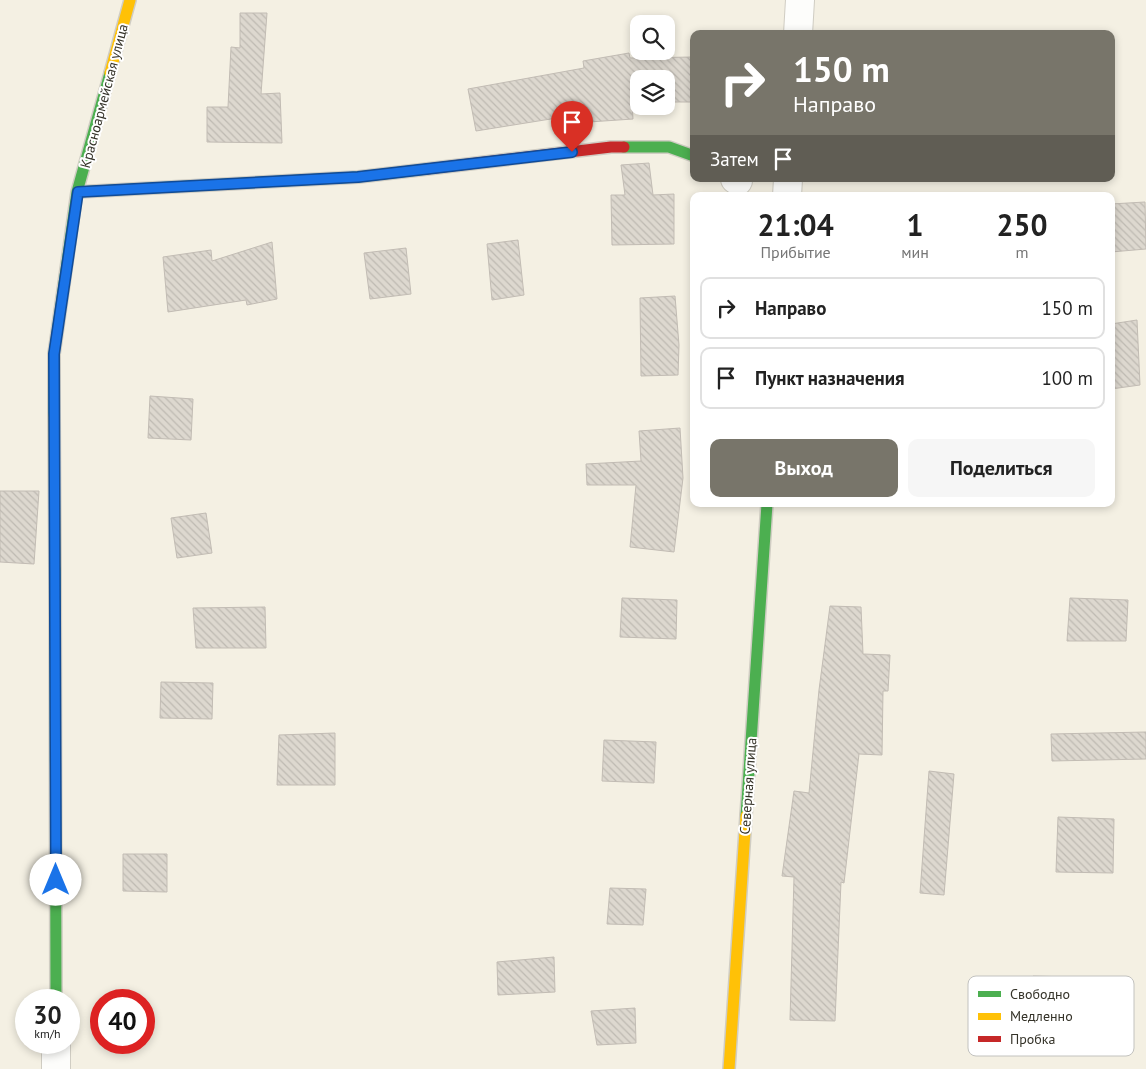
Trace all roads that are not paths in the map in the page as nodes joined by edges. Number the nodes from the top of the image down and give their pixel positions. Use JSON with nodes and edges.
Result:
{"nodes":[{"id":1,"x":130,"y":0,"type":"edge"},
{"id":2,"x":800,"y":0,"type":"edge"},
{"id":3,"x":798,"y":30,"type":"edge"},
{"id":4,"x":690,"y":155,"type":"edge"},
{"id":5,"x":78,"y":192,"type":"junction"},
{"id":6,"x":767,"y":507,"type":"edge"},
{"id":7,"x":56,"y":989,"type":"edge"},
{"id":8,"x":56,"y":1054,"type":"edge"},
{"id":9,"x":56,"y":1069,"type":"edge"},
{"id":10,"x":729,"y":1069,"type":"edge"}],
"edges":[{"from":1,"to":5,"type":"street","name":"Красноармейская улица"},
{"from":2,"to":3,"type":"street"},
{"from":4,"to":5,"type":"street"},
{"from":5,"to":7,"type":"street","name":"Красноармейская улица"},
{"from":6,"to":10,"type":"street","name":"Северная улица"},
{"from":8,"to":9,"type":"street"}]}
